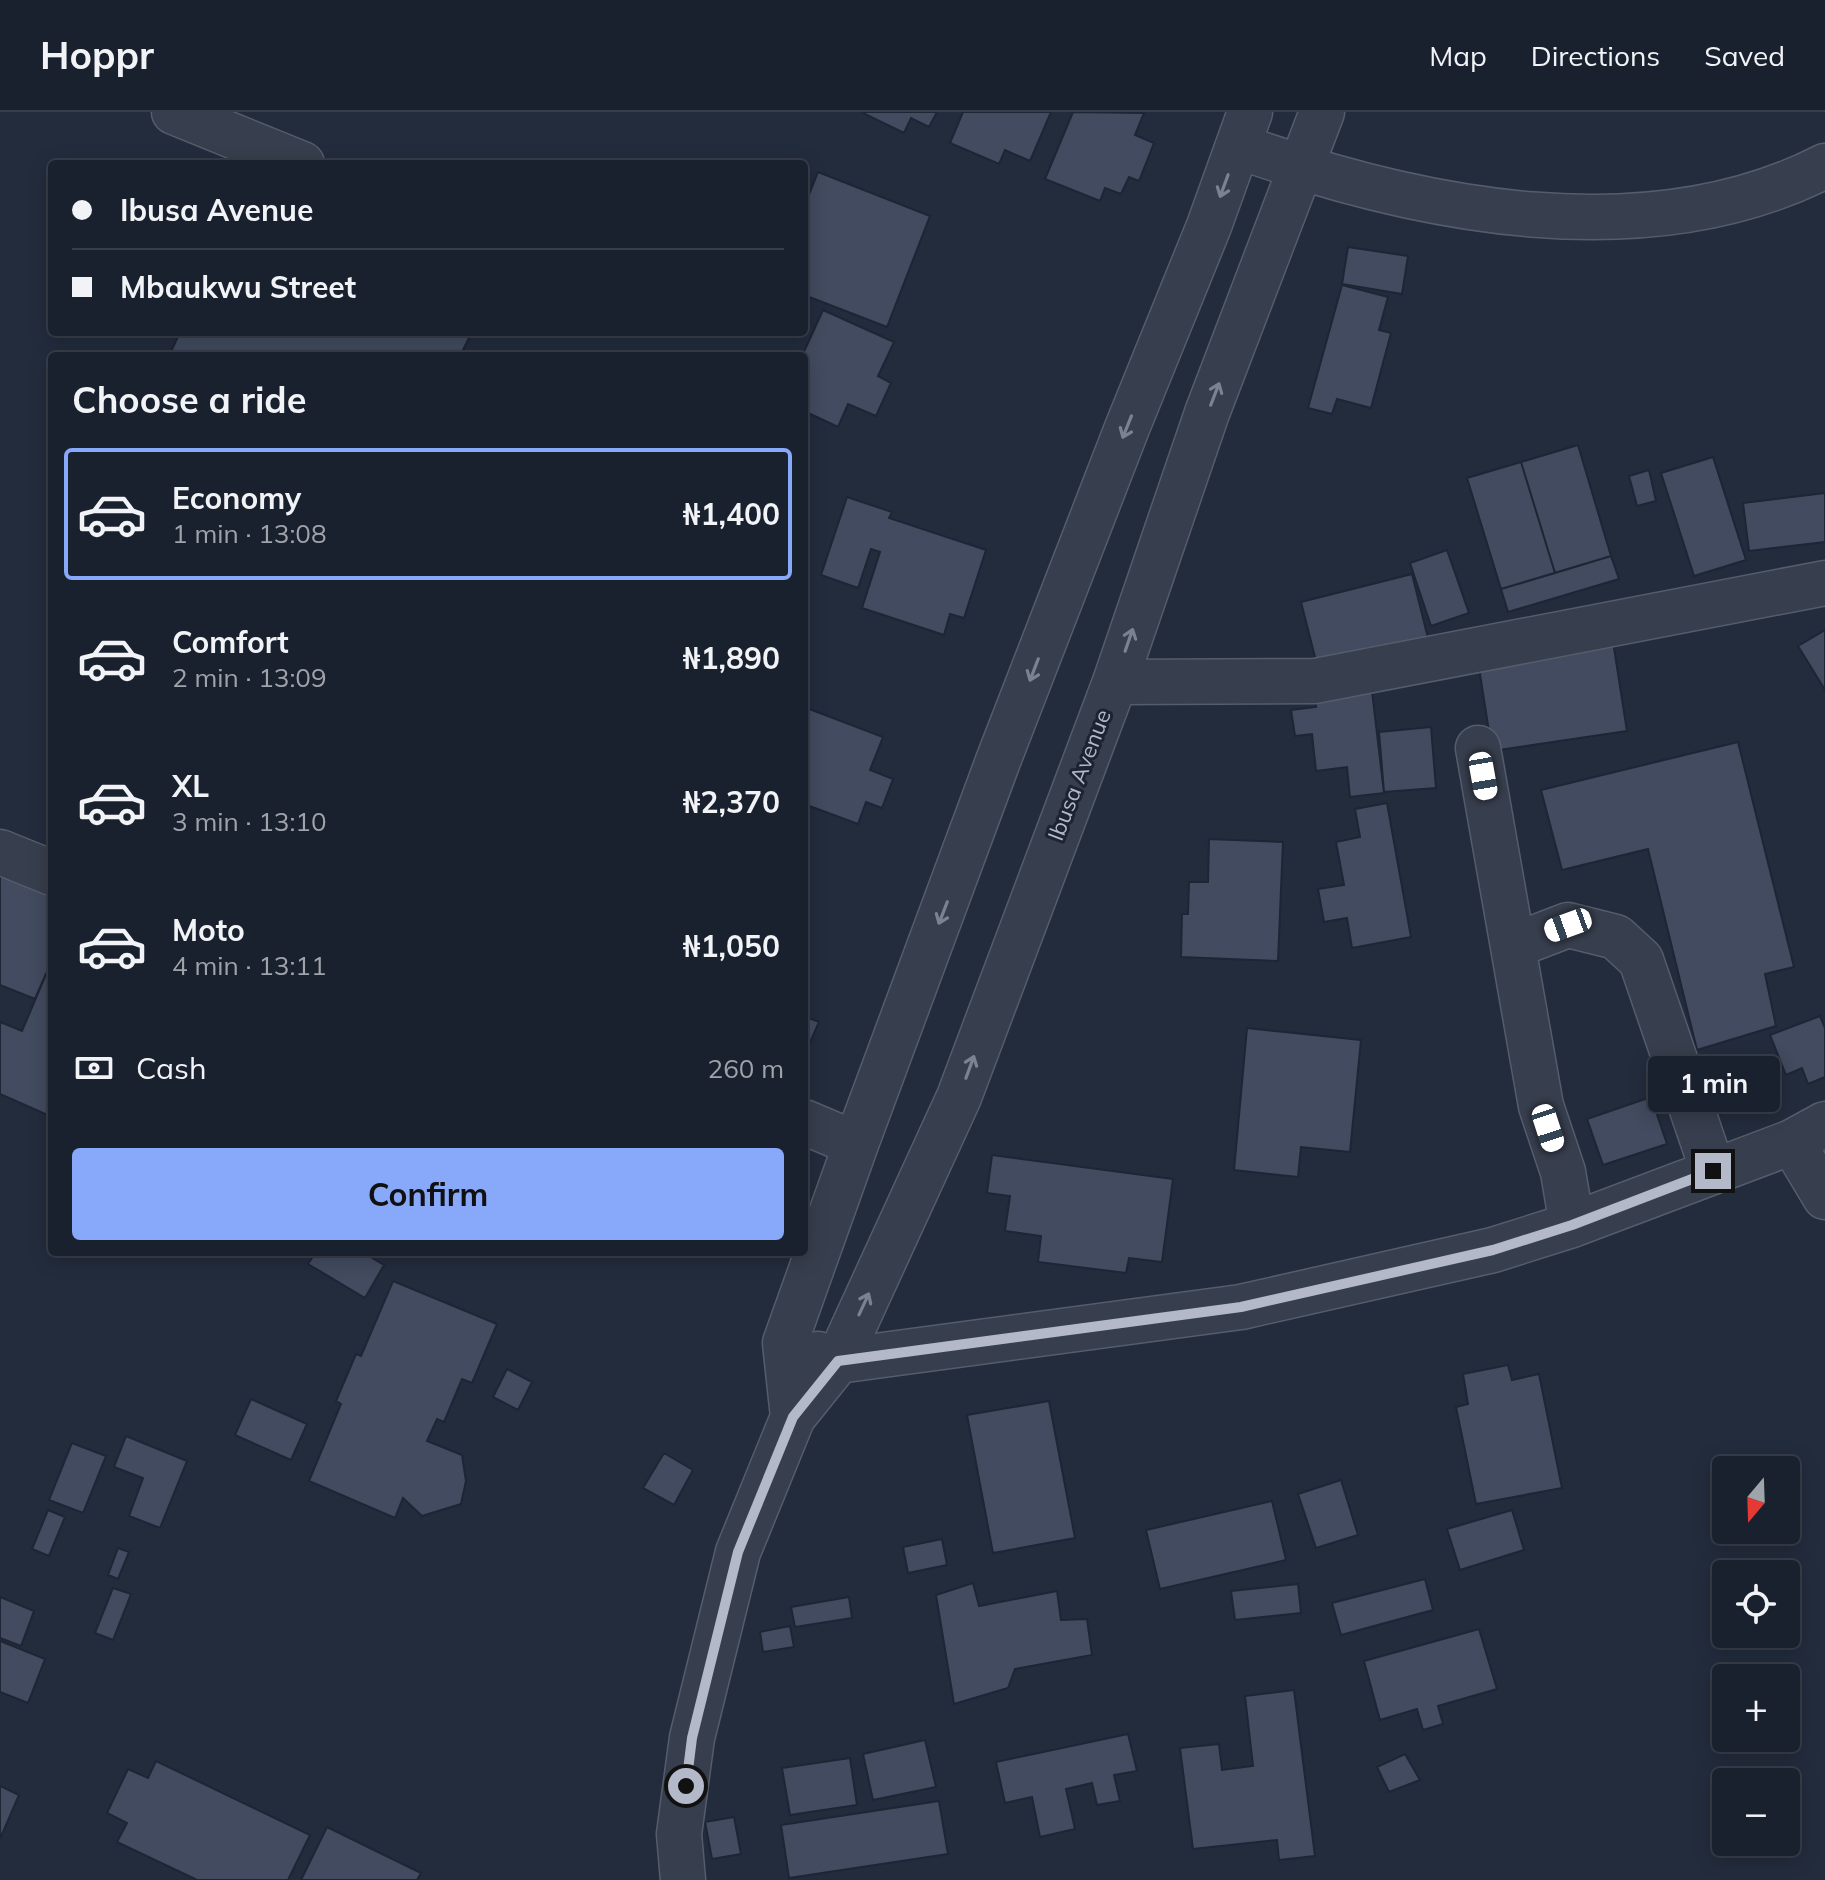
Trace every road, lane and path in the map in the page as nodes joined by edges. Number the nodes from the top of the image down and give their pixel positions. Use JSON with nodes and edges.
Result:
{"nodes":[{"id":1,"x":174,"y":112,"type":"edge"},
{"id":2,"x":1322,"y":112,"type":"edge"},
{"id":3,"x":1244,"y":129,"type":"edge"},
{"id":4,"x":292,"y":160,"type":"edge"},
{"id":5,"x":1825,"y":166,"type":"edge"},
{"id":6,"x":1301,"y":169,"type":"junction"},
{"id":7,"x":1825,"y":583,"type":"edge"},
{"id":8,"x":1115,"y":682,"type":"junction"},
{"id":9,"x":1478,"y":748,"type":"dead end"},
{"id":10,"x":0,"y":852,"type":"edge"},
{"id":11,"x":48,"y":871,"type":"edge"},
{"id":12,"x":1513,"y":946,"type":"junction"},
{"id":13,"x":808,"y":1124,"type":"edge"},
{"id":14,"x":1808,"y":1133,"type":"edge"},
{"id":15,"x":856,"y":1144,"type":"junction"},
{"id":16,"x":1713,"y":1171,"type":"junction"},
{"id":17,"x":1825,"y":1197,"type":"edge"},
{"id":18,"x":1572,"y":1225,"type":"junction"},
{"id":19,"x":785,"y":1343,"type":"junction"},
{"id":20,"x":838,"y":1361,"type":"junction"},
{"id":21,"x":793,"y":1417,"type":"junction"},
{"id":22,"x":683,"y":1880,"type":"edge"}],
"edges":[{"from":1,"to":4,"type":"street"},
{"from":2,"to":6,"type":"street","name":"Ibusa Avenue"},
{"from":3,"to":6,"type":"street"},
{"from":3,"to":15,"type":"street","name":"Ibusa Avenue","one_way":true},
{"from":5,"to":6,"type":"street"},
{"from":8,"to":6,"type":"street","name":"Ibusa Avenue","one_way":true},
{"from":7,"to":8,"type":"street"},
{"from":20,"to":8,"type":"street","name":"Ibusa Avenue","one_way":true},
{"from":9,"to":12,"type":"street"},
{"from":10,"to":11,"type":"street"},
{"from":12,"to":16,"type":"street"},
{"from":12,"to":18,"type":"street"},
{"from":13,"to":15,"type":"street"},
{"from":14,"to":16,"type":"street"},
{"from":14,"to":17,"type":"street"},
{"from":15,"to":19,"type":"street","name":"Ibusa Avenue"},
{"from":16,"to":18,"type":"street"},
{"from":18,"to":20,"type":"street"},
{"from":19,"to":20,"type":"street"},
{"from":19,"to":21,"type":"street","name":"Ibusa Avenue"},
{"from":20,"to":21,"type":"street","name":"Ibusa Avenue"},
{"from":21,"to":22,"type":"street","name":"Ibusa Avenue"}]}
